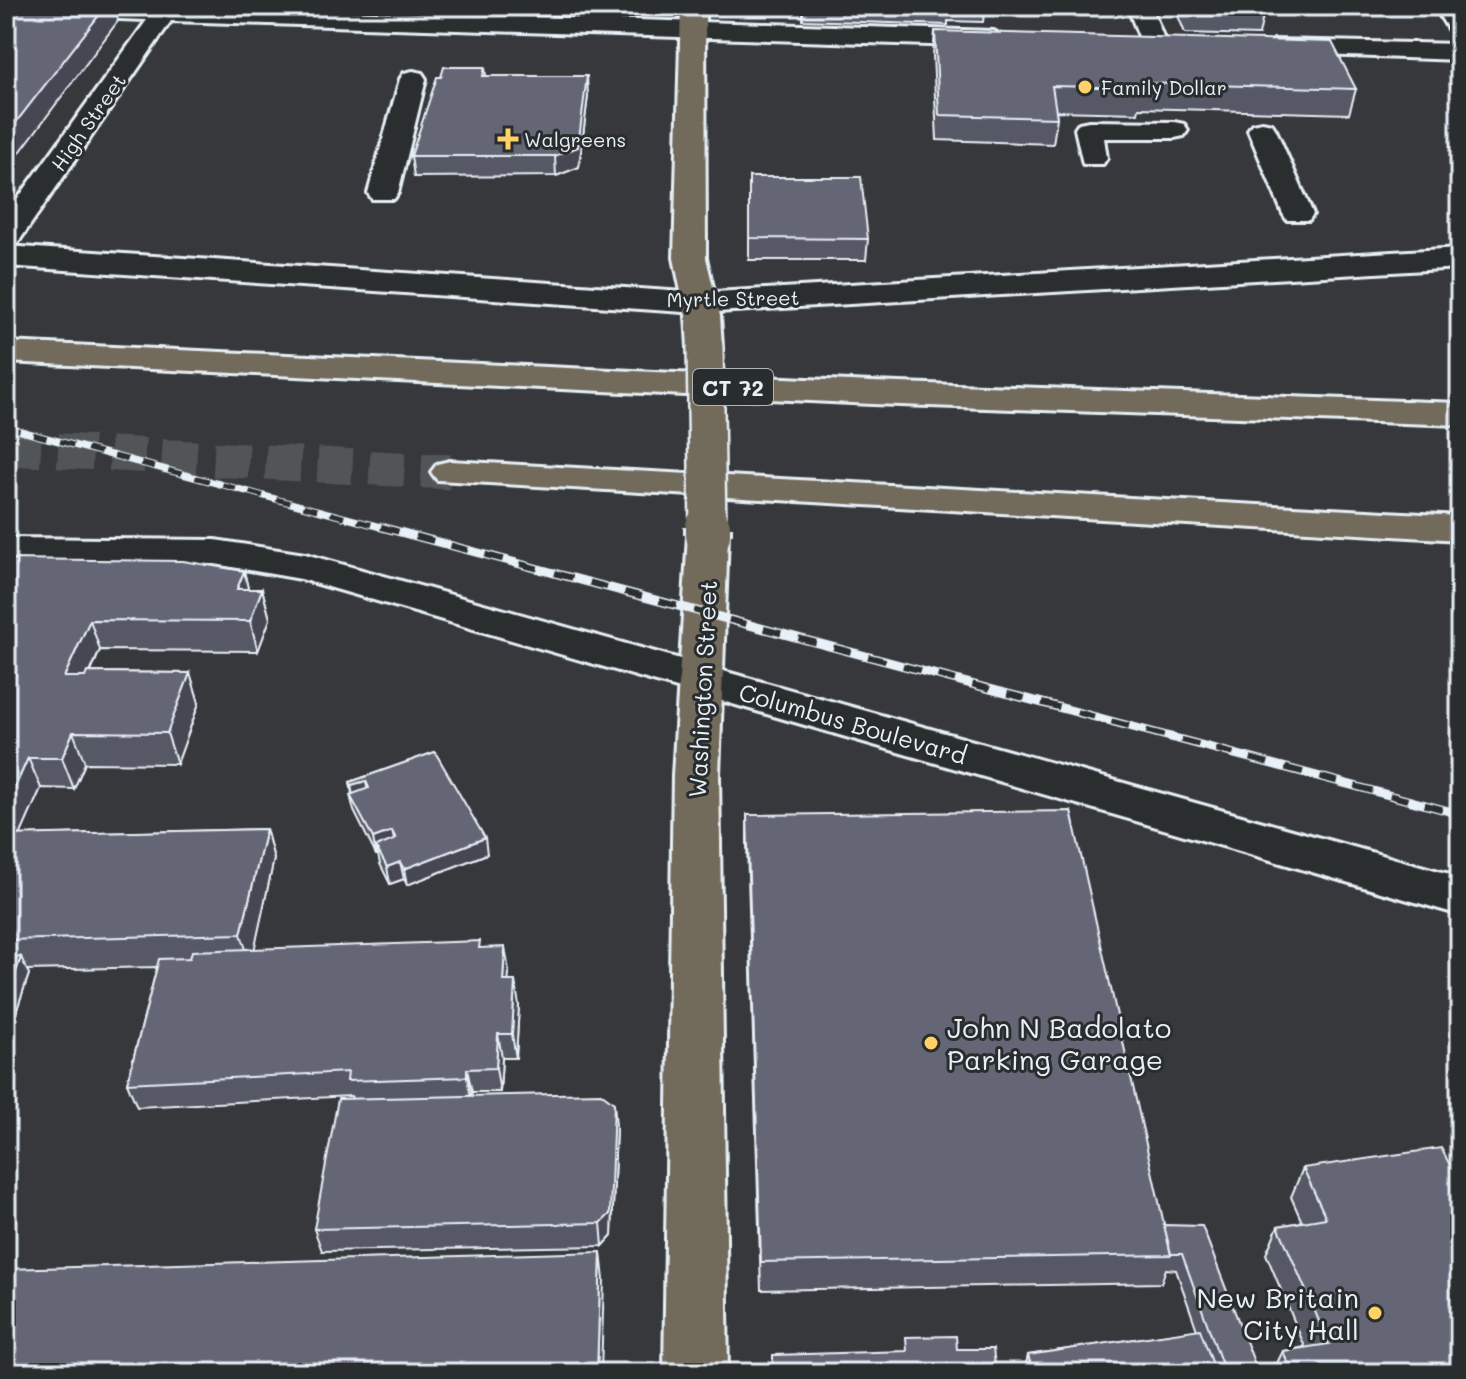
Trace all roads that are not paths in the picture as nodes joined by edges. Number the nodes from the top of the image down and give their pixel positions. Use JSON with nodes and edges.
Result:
{"nodes":[{"id":1,"x":1139,"y":6,"type":"edge"},
{"id":2,"x":1446,"y":6,"type":"edge"},
{"id":3,"x":6,"y":8,"type":"edge"},
{"id":4,"x":167,"y":9,"type":"edge"},
{"id":5,"x":693,"y":18,"type":"edge"},
{"id":6,"x":1460,"y":29,"type":"edge"},
{"id":7,"x":1018,"y":40,"type":"edge"},
{"id":8,"x":1123,"y":44,"type":"edge"},
{"id":9,"x":1153,"y":44,"type":"junction"},
{"id":10,"x":1185,"y":45,"type":"edge"},
{"id":11,"x":1248,"y":47,"type":"edge"},
{"id":12,"x":1460,"y":52,"type":"edge"},
{"id":13,"x":419,"y":88,"type":"dead end"},
{"id":14,"x":1174,"y":130,"type":"dead end"},
{"id":15,"x":1262,"y":130,"type":"edge"},
{"id":16,"x":1093,"y":158,"type":"dead end"},
{"id":17,"x":383,"y":193,"type":"dead end"},
{"id":18,"x":1298,"y":214,"type":"dead end"},
{"id":19,"x":6,"y":237,"type":"edge"},
{"id":20,"x":6,"y":256,"type":"edge"},
{"id":21,"x":1460,"y":258,"type":"edge"},
{"id":22,"x":699,"y":303,"type":"junction"},
{"id":23,"x":6,"y":352,"type":"edge"},
{"id":24,"x":1460,"y":414,"type":"edge"},
{"id":25,"x":450,"y":472,"type":"tunnel mouth"},
{"id":26,"x":1457,"y":528,"type":"edge"},
{"id":27,"x":6,"y":550,"type":"edge"},
{"id":28,"x":701,"y":680,"type":"junction"},
{"id":29,"x":1460,"y":896,"type":"edge"},
{"id":30,"x":696,"y":1373,"type":"edge"}],
"edges":[{"from":1,"to":9,"type":"street"},
{"from":2,"to":6,"type":"street"},
{"from":3,"to":4,"type":"street"},
{"from":4,"to":5,"type":"street"},
{"from":4,"to":19,"type":"street","name":"High Street"},
{"from":5,"to":7,"type":"street"},
{"from":5,"to":22,"type":"main road","name":"Washington Street"},
{"from":8,"to":9,"type":"street"},
{"from":9,"to":10,"type":"street"},
{"from":11,"to":12,"type":"street"},
{"from":13,"to":17,"type":"street"},
{"from":14,"to":16,"type":"street"},
{"from":15,"to":18,"type":"street"},
{"from":20,"to":22,"type":"street","name":"Myrtle Street"},
{"from":21,"to":22,"type":"street","name":"Myrtle Street"},
{"from":22,"to":28,"type":"main road","name":"Washington Street","bridge":true},
{"from":23,"to":24,"type":"main road","number":"CT 72"},
{"from":25,"to":26,"type":"main road"},
{"from":27,"to":28,"type":"street","name":"Columbus Boulevard"},
{"from":28,"to":29,"type":"street","name":"Columbus Boulevard"},
{"from":28,"to":30,"type":"main road","name":"Washington Street"}]}
